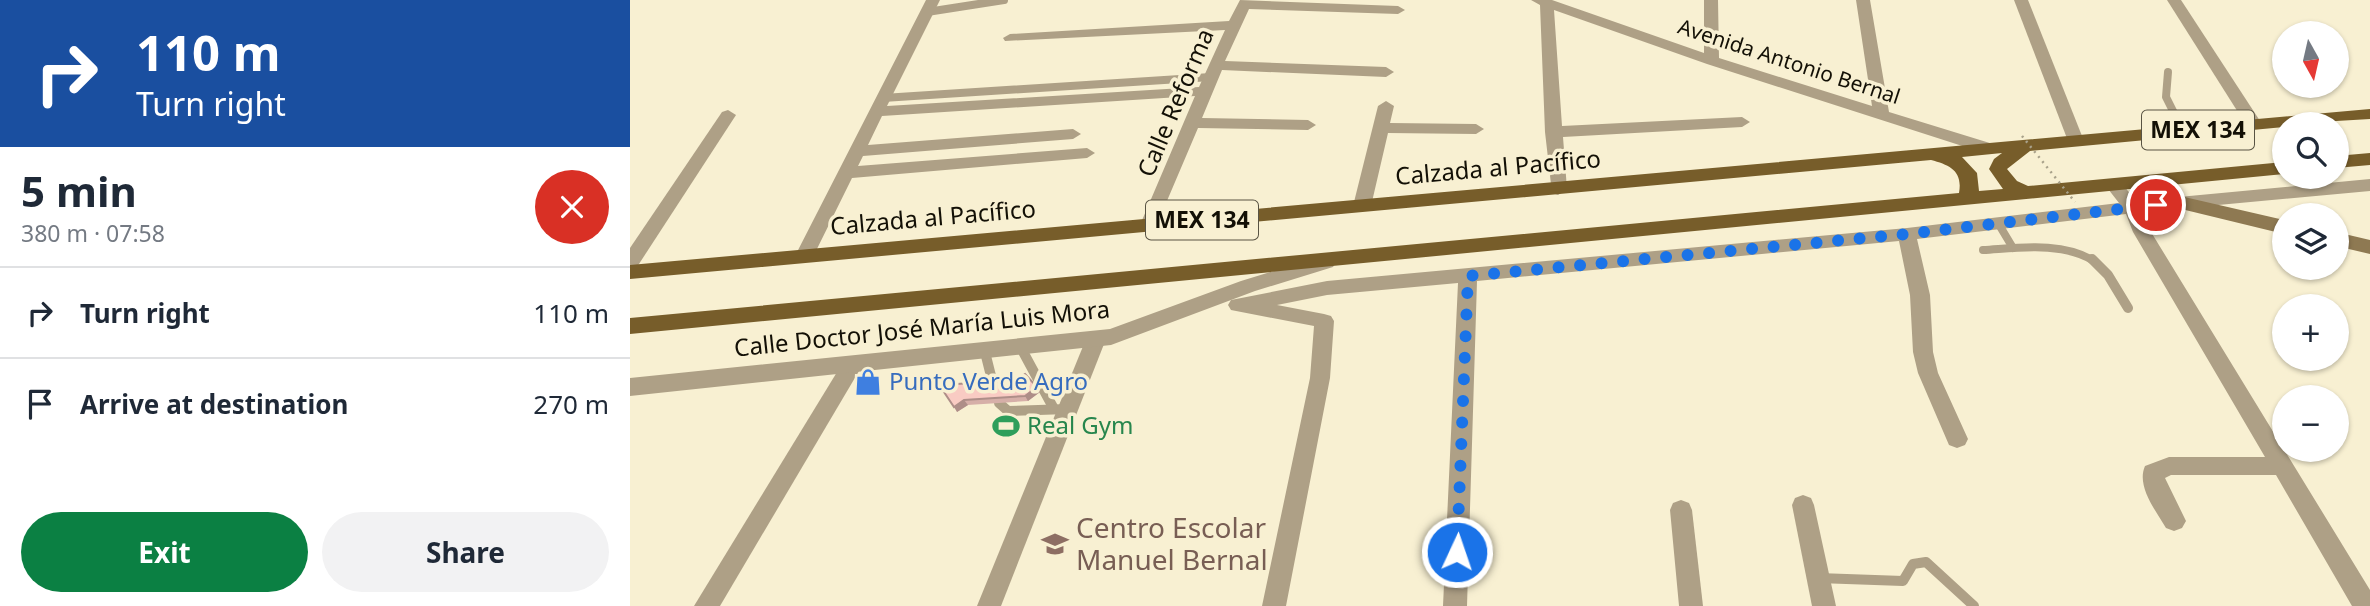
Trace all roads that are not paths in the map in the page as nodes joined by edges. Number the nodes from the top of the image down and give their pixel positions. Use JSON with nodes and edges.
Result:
{"nodes":[{"id":1,"x":1004,"y":0,"type":"edge"},
{"id":2,"x":1711,"y":0,"type":"edge"},
{"id":3,"x":1863,"y":0,"type":"edge"},
{"id":4,"x":2021,"y":0,"type":"edge"},
{"id":5,"x":2174,"y":0,"type":"edge"},
{"id":6,"x":1542,"y":1,"type":"edge"},
{"id":7,"x":1245,"y":3,"type":"edge"},
{"id":8,"x":930,"y":6,"type":"edge"},
{"id":9,"x":1398,"y":9,"type":"dead end"},
{"id":10,"x":1233,"y":25,"type":"junction"},
{"id":11,"x":1010,"y":38,"type":"dead end"},
{"id":12,"x":1712,"y":61,"type":"junction"},
{"id":13,"x":1386,"y":72,"type":"dead end"},
{"id":14,"x":2168,"y":72,"type":"dead end"},
{"id":15,"x":1211,"y":78,"type":"junction"},
{"id":16,"x":880,"y":105,"type":"junction"},
{"id":17,"x":1386,"y":106,"type":"dead end"},
{"id":18,"x":1881,"y":113,"type":"junction"},
{"id":19,"x":2370,"y":114,"type":"edge"},
{"id":20,"x":728,"y":115,"type":"dead end"},
{"id":21,"x":1742,"y":122,"type":"dead end"},
{"id":22,"x":1190,"y":123,"type":"junction"},
{"id":23,"x":2254,"y":124,"type":"junction"},
{"id":24,"x":1308,"y":125,"type":"dead end"},
{"id":25,"x":1381,"y":128,"type":"junction"},
{"id":26,"x":1476,"y":129,"type":"dead end"},
{"id":27,"x":2183,"y":131,"type":"junction"},
{"id":28,"x":1553,"y":132,"type":"junction"},
{"id":29,"x":1073,"y":134,"type":"dead end"},
{"id":30,"x":2024,"y":140,"type":"junction"},
{"id":31,"x":2077,"y":141,"type":"junction"},
{"id":32,"x":1987,"y":148,"type":"junction"},
{"id":33,"x":856,"y":151,"type":"junction"},
{"id":34,"x":1087,"y":153,"type":"dead end"},
{"id":35,"x":1928,"y":153,"type":"junction"},
{"id":36,"x":2370,"y":159,"type":"edge"},
{"id":37,"x":2349,"y":161,"type":"edge"},
{"id":38,"x":2272,"y":168,"type":"edge"},
{"id":39,"x":845,"y":173,"type":"junction"},
{"id":40,"x":2114,"y":185,"type":"junction"},
{"id":41,"x":2370,"y":185,"type":"edge"},
{"id":42,"x":1558,"y":189,"type":"junction"},
{"id":43,"x":2025,"y":192,"type":"junction"},
{"id":44,"x":2002,"y":194,"type":"junction"},
{"id":45,"x":1966,"y":198,"type":"junction"},
{"id":46,"x":2180,"y":202,"type":"junction"},
{"id":47,"x":1362,"y":206,"type":"junction"},
{"id":48,"x":2132,"y":207,"type":"junction"},
{"id":49,"x":1796,"y":214,"type":"junction"},
{"id":50,"x":2022,"y":220,"type":"junction"},
{"id":51,"x":1998,"y":223,"type":"junction"},
{"id":52,"x":2272,"y":224,"type":"edge"},
{"id":53,"x":1149,"y":225,"type":"junction"},
{"id":54,"x":1592,"y":234,"type":"junction"},
{"id":55,"x":1907,"y":234,"type":"junction"},
{"id":56,"x":2349,"y":242,"type":"edge"},
{"id":57,"x":1808,"y":243,"type":"junction"},
{"id":58,"x":2370,"y":247,"type":"edge"},
{"id":59,"x":2013,"y":248,"type":"junction"},
{"id":60,"x":1983,"y":250,"type":"dead end"},
{"id":61,"x":804,"y":256,"type":"junction"},
{"id":62,"x":1333,"y":260,"type":"junction"},
{"id":63,"x":630,"y":262,"type":"edge"},
{"id":64,"x":1600,"y":263,"type":"junction"},
{"id":65,"x":630,"y":272,"type":"edge"},
{"id":66,"x":1468,"y":276,"type":"junction"},
{"id":67,"x":1212,"y":299,"type":"junction"},
{"id":68,"x":1238,"y":304,"type":"junction"},
{"id":69,"x":2128,"y":308,"type":"dead end"},
{"id":70,"x":630,"y":326,"type":"edge"},
{"id":71,"x":1097,"y":340,"type":"junction"},
{"id":72,"x":1021,"y":348,"type":"junction"},
{"id":73,"x":985,"y":352,"type":"junction"},
{"id":74,"x":852,"y":365,"type":"junction"},
{"id":75,"x":630,"y":387,"type":"edge"},
{"id":76,"x":994,"y":388,"type":"edge"},
{"id":77,"x":999,"y":403,"type":"edge"},
{"id":78,"x":1061,"y":409,"type":"junction"},
{"id":79,"x":1956,"y":439,"type":"dead end"},
{"id":80,"x":2283,"y":466,"type":"junction"},
{"id":81,"x":1803,"y":505,"type":"dead end"},
{"id":82,"x":1681,"y":510,"type":"dead end"},
{"id":83,"x":2174,"y":521,"type":"dead end"},
{"id":84,"x":1818,"y":578,"type":"junction"},
{"id":85,"x":706,"y":606,"type":"edge"},
{"id":86,"x":989,"y":606,"type":"edge"},
{"id":87,"x":1274,"y":606,"type":"edge"},
{"id":88,"x":1455,"y":606,"type":"edge"},
{"id":89,"x":1691,"y":606,"type":"edge"},
{"id":90,"x":1824,"y":606,"type":"edge"},
{"id":91,"x":1974,"y":606,"type":"edge"},
{"id":92,"x":2366,"y":606,"type":"edge"}],
"edges":[{"from":1,"to":8,"type":"lane"},
{"from":2,"to":12,"type":"street"},
{"from":3,"to":18,"type":"street"},
{"from":4,"to":31,"type":"street"},
{"from":5,"to":23,"type":"street"},
{"from":6,"to":12,"type":"street","name":"Avenida Antonio Bernal"},
{"from":6,"to":28,"type":"street"},
{"from":7,"to":9,"type":"street"},
{"from":7,"to":10,"type":"street","name":"Calle Reforma"},
{"from":8,"to":16,"type":"street"},
{"from":10,"to":11,"type":"street"},
{"from":10,"to":15,"type":"street","name":"Calle Reforma"},
{"from":12,"to":18,"type":"street","name":"Avenida Antonio Bernal"},
{"from":13,"to":15,"type":"street"},
{"from":14,"to":27,"type":"lane"},
{"from":15,"to":16,"type":"street"},
{"from":15,"to":22,"type":"street","name":"Calle Reforma"},
{"from":16,"to":33,"type":"street"},
{"from":17,"to":25,"type":"street"},
{"from":18,"to":32,"type":"street","name":"Avenida Antonio Bernal"},
{"from":19,"to":23,"type":"main road","name":"Calzada al Pacífico","number":"MEX 134"},
{"from":20,"to":63,"type":"street"},
{"from":21,"to":28,"type":"street"},
{"from":22,"to":24,"type":"street"},
{"from":22,"to":53,"type":"street","name":"Calle Reforma"},
{"from":23,"to":27,"type":"main road","name":"Calzada al Pacífico","number":"MEX 134"},
{"from":25,"to":26,"type":"street"},
{"from":25,"to":47,"type":"street"},
{"from":27,"to":31,"type":"main road","name":"Calzada al Pacífico","number":"MEX 134"},
{"from":28,"to":42,"type":"street"},
{"from":29,"to":33,"type":"street"},
{"from":30,"to":31,"type":"main road","name":"Calzada al Pacífico","number":"MEX 134"},
{"from":30,"to":32,"type":"main road","name":"Calzada al Pacífico","number":"MEX 134"},
{"from":30,"to":43,"type":"main road"},
{"from":32,"to":35,"type":"main road","name":"Calzada al Pacífico","number":"MEX 134"},
{"from":33,"to":39,"type":"street"},
{"from":34,"to":39,"type":"street"},
{"from":35,"to":42,"type":"main road","name":"Calzada al Pacífico","number":"MEX 134"},
{"from":35,"to":45,"type":"main road"},
{"from":36,"to":37,"type":"main road"},
{"from":38,"to":40,"type":"main road","number":"MEX 134"},
{"from":39,"to":61,"type":"street"},
{"from":40,"to":43,"type":"main road","number":"MEX 134"},
{"from":40,"to":48,"type":"street"},
{"from":41,"to":46,"type":"street"},
{"from":42,"to":47,"type":"main road","name":"Calzada al Pacífico","number":"MEX 134"},
{"from":43,"to":44,"type":"main road","number":"MEX 134"},
{"from":44,"to":45,"type":"main road","number":"MEX 134"},
{"from":44,"to":50,"type":"street"},
{"from":45,"to":49,"type":"main road","number":"MEX 134"},
{"from":46,"to":48,"type":"street"},
{"from":46,"to":52,"type":"main road"},
{"from":47,"to":53,"type":"main road","name":"Calzada al Pacífico","number":"MEX 134"},
{"from":48,"to":50,"type":"street"},
{"from":48,"to":80,"type":"street"},
{"from":49,"to":54,"type":"main road","number":"MEX 134"},
{"from":49,"to":57,"type":"street"},
{"from":50,"to":51,"type":"street"},
{"from":51,"to":55,"type":"street"},
{"from":51,"to":59,"type":"lane"},
{"from":53,"to":61,"type":"main road","name":"Calzada al Pacífico","number":"MEX 134"},
{"from":54,"to":62,"type":"main road","number":"MEX 134"},
{"from":54,"to":64,"type":"street"},
{"from":55,"to":57,"type":"street"},
{"from":55,"to":79,"type":"street"},
{"from":56,"to":58,"type":"main road"},
{"from":57,"to":64,"type":"street"},
{"from":59,"to":60,"type":"lane"},
{"from":59,"to":69,"type":"lane"},
{"from":61,"to":65,"type":"main road","name":"Calzada al Pacífico","number":"MEX 134"},
{"from":62,"to":67,"type":"street","name":"Calle Doctor José María Luis Mora"},
{"from":62,"to":70,"type":"main road","number":"MEX 134"},
{"from":64,"to":66,"type":"street"},
{"from":66,"to":68,"type":"street"},
{"from":66,"to":88,"type":"street"},
{"from":67,"to":68,"type":"street"},
{"from":67,"to":71,"type":"street","name":"Calle Doctor José María Luis Mora"},
{"from":68,"to":87,"type":"street"},
{"from":71,"to":72,"type":"street","name":"Calle Doctor José María Luis Mora"},
{"from":71,"to":78,"type":"street"},
{"from":72,"to":73,"type":"street","name":"Calle Doctor José María Luis Mora"},
{"from":72,"to":78,"type":"lane"},
{"from":73,"to":74,"type":"street","name":"Calle Doctor José María Luis Mora"},
{"from":73,"to":76,"type":"lane"},
{"from":74,"to":75,"type":"street","name":"Calle Doctor José María Luis Mora"},
{"from":74,"to":85,"type":"street"},
{"from":77,"to":78,"type":"lane"},
{"from":78,"to":86,"type":"street"},
{"from":80,"to":83,"type":"street"},
{"from":80,"to":92,"type":"street"},
{"from":81,"to":84,"type":"street"},
{"from":82,"to":89,"type":"street"},
{"from":84,"to":90,"type":"street"},
{"from":84,"to":91,"type":"lane"}]}
